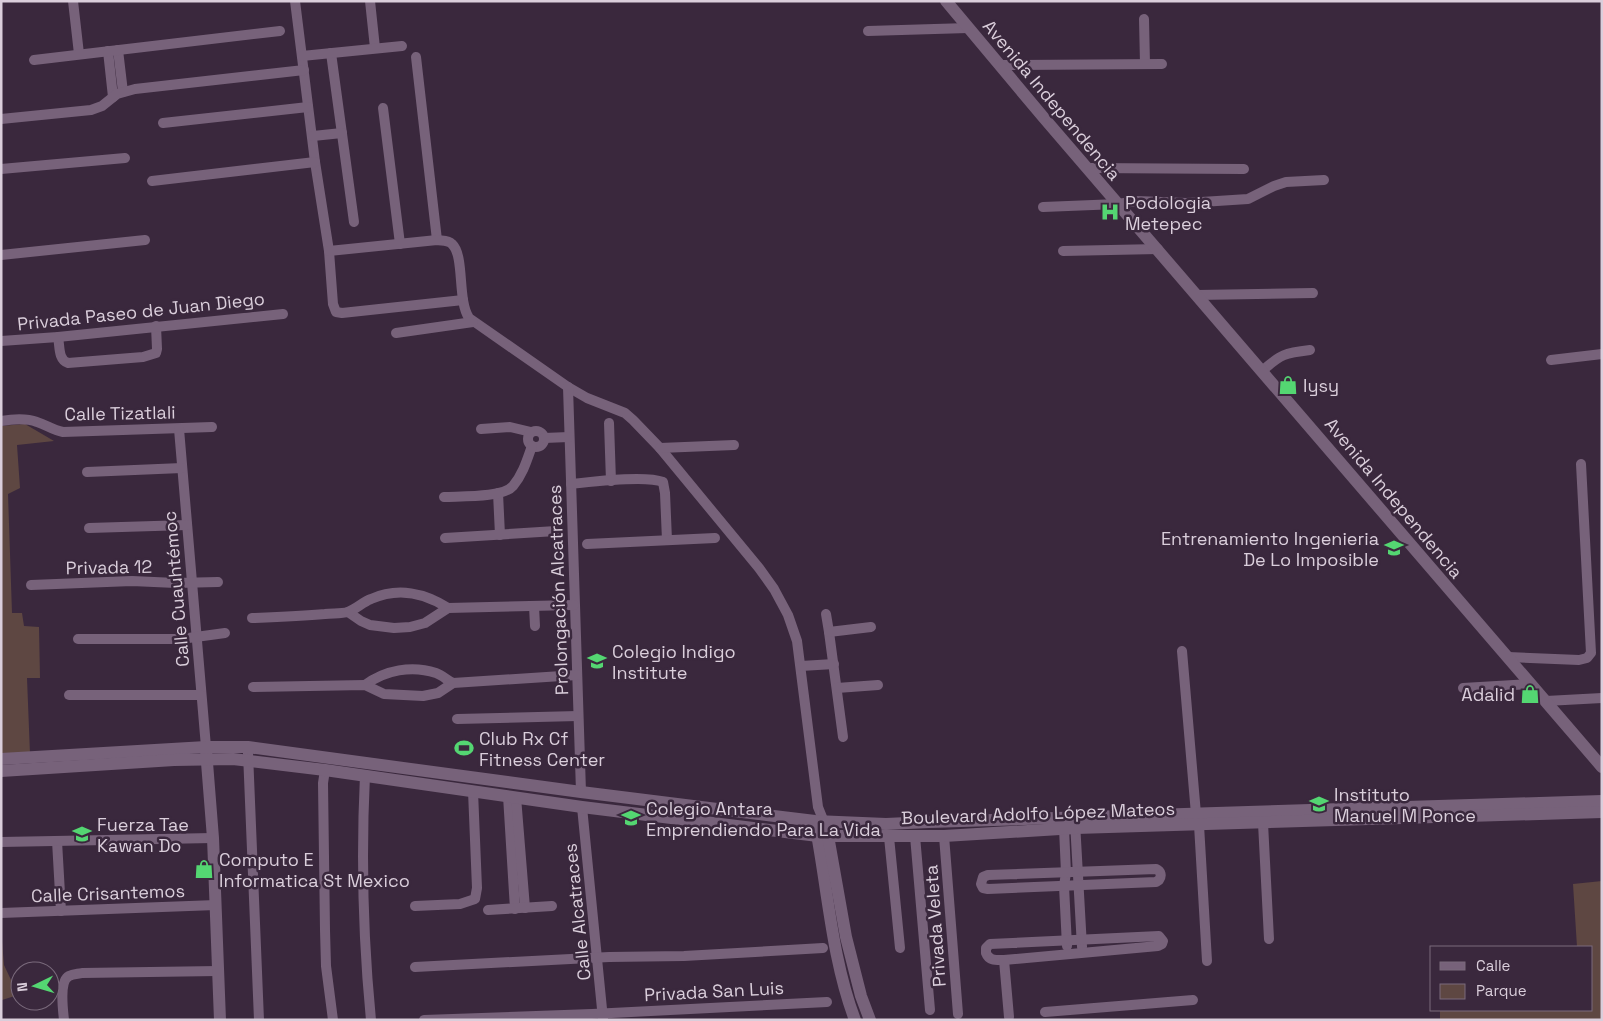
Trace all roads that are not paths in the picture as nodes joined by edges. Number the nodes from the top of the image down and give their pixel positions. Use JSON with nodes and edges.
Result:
{"nodes":[{"id":1,"x":73,"y":1,"type":"edge"},
{"id":2,"x":295,"y":1,"type":"edge"},
{"id":3,"x":370,"y":1,"type":"edge"},
{"id":4,"x":946,"y":1,"type":"edge"},
{"id":5,"x":1144,"y":19,"type":"dead end"},
{"id":6,"x":968,"y":28,"type":"junction"},
{"id":7,"x":280,"y":31,"type":"dead end"},
{"id":8,"x":868,"y":31,"type":"dead end"},
{"id":9,"x":402,"y":46,"type":"dead end"},
{"id":10,"x":375,"y":48,"type":"junction"},
{"id":11,"x":113,"y":51,"type":"junction"},
{"id":12,"x":331,"y":53,"type":"junction"},
{"id":13,"x":79,"y":54,"type":"junction"},
{"id":14,"x":302,"y":56,"type":"junction"},
{"id":15,"x":416,"y":56,"type":"dead end"},
{"id":16,"x":34,"y":60,"type":"dead end"},
{"id":17,"x":1145,"y":64,"type":"junction"},
{"id":18,"x":1162,"y":64,"type":"dead end"},
{"id":19,"x":1000,"y":65,"type":"junction"},
{"id":20,"x":304,"y":70,"type":"junction"},
{"id":21,"x":123,"y":92,"type":"junction"},
{"id":22,"x":113,"y":96,"type":"junction"},
{"id":23,"x":308,"y":107,"type":"junction"},
{"id":24,"x":383,"y":108,"type":"dead end"},
{"id":25,"x":1,"y":119,"type":"edge"},
{"id":26,"x":163,"y":123,"type":"dead end"},
{"id":27,"x":342,"y":133,"type":"junction"},
{"id":28,"x":312,"y":136,"type":"junction"},
{"id":29,"x":125,"y":158,"type":"dead end"},
{"id":30,"x":315,"y":162,"type":"junction"},
{"id":31,"x":1088,"y":168,"type":"junction"},
{"id":32,"x":1,"y":169,"type":"edge"},
{"id":33,"x":1244,"y":169,"type":"dead end"},
{"id":34,"x":1324,"y":180,"type":"dead end"},
{"id":35,"x":152,"y":181,"type":"dead end"},
{"id":36,"x":1118,"y":204,"type":"junction"},
{"id":37,"x":1043,"y":207,"type":"dead end"},
{"id":38,"x":354,"y":222,"type":"dead end"},
{"id":39,"x":145,"y":240,"type":"dead end"},
{"id":40,"x":437,"y":240,"type":"junction"},
{"id":41,"x":400,"y":244,"type":"junction"},
{"id":42,"x":329,"y":250,"type":"junction"},
{"id":43,"x":1158,"y":250,"type":"junction"},
{"id":44,"x":1063,"y":251,"type":"dead end"},
{"id":45,"x":1,"y":255,"type":"edge"},
{"id":46,"x":1312,"y":293,"type":"dead end"},
{"id":47,"x":1197,"y":295,"type":"junction"},
{"id":48,"x":463,"y":300,"type":"junction"},
{"id":49,"x":283,"y":314,"type":"dead end"},
{"id":50,"x":474,"y":322,"type":"junction"},
{"id":51,"x":156,"y":326,"type":"junction"},
{"id":52,"x":396,"y":333,"type":"dead end"},
{"id":53,"x":58,"y":337,"type":"junction"},
{"id":54,"x":1,"y":341,"type":"edge"},
{"id":55,"x":1310,"y":350,"type":"dead end"},
{"id":56,"x":1602,"y":354,"type":"edge"},
{"id":57,"x":1551,"y":360,"type":"dead end"},
{"id":58,"x":1262,"y":371,"type":"junction"},
{"id":59,"x":568,"y":387,"type":"junction"},
{"id":60,"x":1,"y":420,"type":"edge"},
{"id":61,"x":609,"y":423,"type":"dead end"},
{"id":62,"x":212,"y":427,"type":"dead end"},
{"id":63,"x":180,"y":428,"type":"junction"},
{"id":64,"x":481,"y":429,"type":"dead end"},
{"id":65,"x":531,"y":432,"type":"junction"},
{"id":66,"x":569,"y":437,"type":"junction"},
{"id":67,"x":544,"y":438,"type":"junction"},
{"id":68,"x":734,"y":445,"type":"dead end"},
{"id":69,"x":532,"y":446,"type":"junction"},
{"id":70,"x":660,"y":448,"type":"junction"},
{"id":71,"x":1581,"y":464,"type":"dead end"},
{"id":72,"x":182,"y":468,"type":"junction"},
{"id":73,"x":87,"y":472,"type":"dead end"},
{"id":74,"x":611,"y":481,"type":"junction"},
{"id":75,"x":571,"y":484,"type":"junction"},
{"id":76,"x":498,"y":493,"type":"junction"},
{"id":77,"x":444,"y":497,"type":"dead end"},
{"id":78,"x":187,"y":525,"type":"junction"},
{"id":79,"x":89,"y":528,"type":"dead end"},
{"id":80,"x":556,"y":532,"type":"dead end"},
{"id":81,"x":500,"y":535,"type":"junction"},
{"id":82,"x":445,"y":538,"type":"dead end"},
{"id":83,"x":715,"y":538,"type":"dead end"},
{"id":84,"x":667,"y":540,"type":"junction"},
{"id":85,"x":587,"y":544,"type":"dead end"},
{"id":86,"x":218,"y":582,"type":"dead end"},
{"id":87,"x":192,"y":583,"type":"junction"},
{"id":88,"x":31,"y":585,"type":"dead end"},
{"id":89,"x":574,"y":605,"type":"junction"},
{"id":90,"x":534,"y":606,"type":"junction"},
{"id":91,"x":448,"y":608,"type":"junction"},
{"id":92,"x":348,"y":612,"type":"junction"},
{"id":93,"x":826,"y":614,"type":"dead end"},
{"id":94,"x":252,"y":618,"type":"dead end"},
{"id":95,"x":535,"y":626,"type":"dead end"},
{"id":96,"x":872,"y":627,"type":"dead end"},
{"id":97,"x":829,"y":632,"type":"junction"},
{"id":98,"x":225,"y":633,"type":"dead end"},
{"id":99,"x":196,"y":637,"type":"junction"},
{"id":100,"x":78,"y":639,"type":"dead end"},
{"id":101,"x":1182,"y":651,"type":"dead end"},
{"id":102,"x":1508,"y":657,"type":"junction"},
{"id":103,"x":834,"y":664,"type":"junction"},
{"id":104,"x":801,"y":666,"type":"junction"},
{"id":105,"x":577,"y":675,"type":"junction"},
{"id":106,"x":453,"y":683,"type":"junction"},
{"id":107,"x":1530,"y":684,"type":"junction"},
{"id":108,"x":365,"y":685,"type":"junction"},
{"id":109,"x":878,"y":685,"type":"dead end"},
{"id":110,"x":253,"y":687,"type":"dead end"},
{"id":111,"x":837,"y":688,"type":"junction"},
{"id":112,"x":1463,"y":688,"type":"dead end"},
{"id":113,"x":69,"y":695,"type":"dead end"},
{"id":114,"x":200,"y":695,"type":"junction"},
{"id":115,"x":1602,"y":698,"type":"edge"},
{"id":116,"x":1546,"y":702,"type":"junction"},
{"id":117,"x":578,"y":716,"type":"junction"},
{"id":118,"x":457,"y":719,"type":"dead end"},
{"id":119,"x":843,"y":737,"type":"dead end"},
{"id":120,"x":248,"y":746,"type":"junction"},
{"id":121,"x":206,"y":753,"type":"junction"},
{"id":122,"x":1,"y":759,"type":"edge"},
{"id":123,"x":248,"y":760,"type":"junction"},
{"id":124,"x":1602,"y":766,"type":"edge"},
{"id":125,"x":325,"y":770,"type":"junction"},
{"id":126,"x":1,"y":771,"type":"edge"},
{"id":127,"x":365,"y":775,"type":"junction"},
{"id":128,"x":473,"y":791,"type":"junction"},
{"id":129,"x":581,"y":792,"type":"junction"},
{"id":130,"x":512,"y":797,"type":"junction"},
{"id":131,"x":1602,"y":801,"type":"edge"},
{"id":132,"x":582,"y":807,"type":"junction"},
{"id":133,"x":1602,"y":812,"type":"edge"},
{"id":134,"x":1198,"y":819,"type":"junction"},
{"id":135,"x":820,"y":822,"type":"junction"},
{"id":136,"x":1263,"y":823,"type":"junction"},
{"id":137,"x":1072,"y":825,"type":"junction"},
{"id":138,"x":823,"y":836,"type":"junction"},
{"id":139,"x":916,"y":836,"type":"junction"},
{"id":140,"x":944,"y":836,"type":"junction"},
{"id":141,"x":889,"y":837,"type":"junction"},
{"id":142,"x":213,"y":838,"type":"junction"},
{"id":143,"x":57,"y":841,"type":"junction"},
{"id":144,"x":1,"y":842,"type":"edge"},
{"id":145,"x":1078,"y":872,"type":"junction"},
{"id":146,"x":1066,"y":873,"type":"junction"},
{"id":147,"x":1064,"y":886,"type":"junction"},
{"id":148,"x":1078,"y":886,"type":"junction"},
{"id":149,"x":216,"y":905,"type":"junction"},
{"id":150,"x":415,"y":906,"type":"dead end"},
{"id":151,"x":552,"y":906,"type":"dead end"},
{"id":152,"x":520,"y":908,"type":"junction"},
{"id":153,"x":488,"y":910,"type":"dead end"},
{"id":154,"x":61,"y":911,"type":"junction"},
{"id":155,"x":1,"y":913,"type":"edge"},
{"id":156,"x":1269,"y":939,"type":"dead end"},
{"id":157,"x":1067,"y":940,"type":"junction"},
{"id":158,"x":1081,"y":940,"type":"junction"},
{"id":159,"x":823,"y":948,"type":"dead end"},
{"id":160,"x":900,"y":948,"type":"dead end"},
{"id":161,"x":1082,"y":953,"type":"junction"},
{"id":162,"x":1067,"y":954,"type":"junction"},
{"id":163,"x":598,"y":959,"type":"junction"},
{"id":164,"x":1004,"y":960,"type":"junction"},
{"id":165,"x":1208,"y":961,"type":"dead end"},
{"id":166,"x":414,"y":967,"type":"dead end"},
{"id":167,"x":218,"y":971,"type":"junction"},
{"id":168,"x":861,"y":996,"type":"junction"},
{"id":169,"x":848,"y":1000,"type":"junction"},
{"id":170,"x":1193,"y":1000,"type":"dead end"},
{"id":171,"x":827,"y":1002,"type":"dead end"},
{"id":172,"x":930,"y":1010,"type":"dead end"},
{"id":173,"x":958,"y":1014,"type":"dead end"},
{"id":174,"x":1058,"y":1015,"type":"edge"},
{"id":175,"x":603,"y":1017,"type":"edge"},
{"id":176,"x":1009,"y":1017,"type":"dead end"},
{"id":177,"x":64,"y":1020,"type":"edge"},
{"id":178,"x":220,"y":1020,"type":"edge"},
{"id":179,"x":258,"y":1020,"type":"edge"},
{"id":180,"x":333,"y":1020,"type":"edge"},
{"id":181,"x":371,"y":1020,"type":"edge"},
{"id":182,"x":424,"y":1020,"type":"edge"},
{"id":183,"x":855,"y":1020,"type":"edge"},
{"id":184,"x":870,"y":1020,"type":"edge"}],
"edges":[{"from":1,"to":13,"type":"street"},
{"from":2,"to":14,"type":"street"},
{"from":3,"to":10,"type":"street"},
{"from":4,"to":6,"type":"street","name":"Avenida Independencia"},
{"from":5,"to":17,"type":"street"},
{"from":6,"to":8,"type":"street"},
{"from":6,"to":19,"type":"street","name":"Avenida Independencia"},
{"from":7,"to":11,"type":"street"},
{"from":9,"to":10,"type":"street"},
{"from":10,"to":12,"type":"street"},
{"from":11,"to":13,"type":"street"},
{"from":11,"to":21,"type":"street"},
{"from":11,"to":22,"type":"street"},
{"from":12,"to":14,"type":"street"},
{"from":12,"to":27,"type":"street"},
{"from":13,"to":16,"type":"street"},
{"from":14,"to":20,"type":"street"},
{"from":15,"to":40,"type":"street"},
{"from":17,"to":18,"type":"street"},
{"from":17,"to":19,"type":"street"},
{"from":19,"to":31,"type":"street","name":"Avenida Independencia"},
{"from":20,"to":21,"type":"street"},
{"from":20,"to":23,"type":"street"},
{"from":21,"to":22,"type":"street"},
{"from":22,"to":25,"type":"street"},
{"from":23,"to":26,"type":"street"},
{"from":23,"to":28,"type":"street"},
{"from":24,"to":41,"type":"street"},
{"from":27,"to":28,"type":"street"},
{"from":27,"to":38,"type":"street"},
{"from":28,"to":30,"type":"street"},
{"from":29,"to":32,"type":"street"},
{"from":30,"to":35,"type":"street"},
{"from":30,"to":42,"type":"street"},
{"from":31,"to":33,"type":"street"},
{"from":31,"to":36,"type":"street","name":"Avenida Independencia"},
{"from":34,"to":36,"type":"street"},
{"from":36,"to":37,"type":"street"},
{"from":36,"to":43,"type":"street","name":"Avenida Independencia"},
{"from":39,"to":45,"type":"street"},
{"from":40,"to":41,"type":"street"},
{"from":40,"to":48,"type":"street"},
{"from":41,"to":42,"type":"street"},
{"from":42,"to":48,"type":"street"},
{"from":43,"to":44,"type":"street"},
{"from":43,"to":47,"type":"street","name":"Avenida Independencia"},
{"from":46,"to":47,"type":"street"},
{"from":47,"to":58,"type":"street","name":"Avenida Independencia"},
{"from":48,"to":50,"type":"street"},
{"from":49,"to":51,"type":"street","name":"Privada Paseo de Juan Diego"},
{"from":50,"to":52,"type":"street"},
{"from":50,"to":59,"type":"street"},
{"from":51,"to":53,"type":"street","name":"Privada Paseo de Juan Diego"},
{"from":51,"to":53,"type":"street"},
{"from":53,"to":54,"type":"street","name":"Privada Paseo de Juan Diego"},
{"from":55,"to":58,"type":"street"},
{"from":56,"to":57,"type":"street"},
{"from":58,"to":102,"type":"street","name":"Avenida Independencia"},
{"from":59,"to":66,"type":"street","name":"Prolongación Alcatraces"},
{"from":59,"to":70,"type":"street"},
{"from":60,"to":63,"type":"street","name":"Calle Tizatlali"},
{"from":61,"to":74,"type":"street"},
{"from":62,"to":63,"type":"street","name":"Calle Tizatlali"},
{"from":63,"to":72,"type":"street","name":"Calle Cuauhtémoc"},
{"from":64,"to":65,"type":"street"},
{"from":65,"to":67,"type":"street"},
{"from":65,"to":69,"type":"street"},
{"from":66,"to":67,"type":"street"},
{"from":66,"to":75,"type":"street","name":"Prolongación Alcatraces"},
{"from":67,"to":69,"type":"street"},
{"from":68,"to":70,"type":"street"},
{"from":69,"to":76,"type":"street"},
{"from":70,"to":104,"type":"street"},
{"from":71,"to":102,"type":"street"},
{"from":72,"to":73,"type":"street"},
{"from":72,"to":78,"type":"street","name":"Calle Cuauhtémoc"},
{"from":74,"to":75,"type":"street"},
{"from":74,"to":84,"type":"street"},
{"from":75,"to":89,"type":"street","name":"Prolongación Alcatraces"},
{"from":76,"to":77,"type":"street"},
{"from":76,"to":81,"type":"street"},
{"from":78,"to":79,"type":"street"},
{"from":78,"to":87,"type":"street","name":"Calle Cuauhtémoc"},
{"from":80,"to":81,"type":"street"},
{"from":81,"to":82,"type":"street"},
{"from":83,"to":84,"type":"street"},
{"from":84,"to":85,"type":"street"},
{"from":86,"to":87,"type":"street","name":"Privada 12"},
{"from":87,"to":88,"type":"street","name":"Privada 12"},
{"from":87,"to":99,"type":"street","name":"Calle Cuauhtémoc"},
{"from":89,"to":90,"type":"street"},
{"from":89,"to":105,"type":"street","name":"Prolongación Alcatraces"},
{"from":90,"to":91,"type":"street"},
{"from":90,"to":95,"type":"street"},
{"from":91,"to":92,"type":"street"},
{"from":91,"to":92,"type":"street"},
{"from":92,"to":94,"type":"street"},
{"from":93,"to":97,"type":"street"},
{"from":96,"to":97,"type":"street"},
{"from":97,"to":103,"type":"street"},
{"from":98,"to":99,"type":"street"},
{"from":99,"to":100,"type":"street"},
{"from":99,"to":114,"type":"street","name":"Calle Cuauhtémoc"},
{"from":101,"to":134,"type":"street"},
{"from":102,"to":107,"type":"street","name":"Avenida Independencia"},
{"from":103,"to":104,"type":"street"},
{"from":103,"to":111,"type":"street"},
{"from":104,"to":135,"type":"street"},
{"from":105,"to":106,"type":"street"},
{"from":105,"to":117,"type":"street","name":"Prolongación Alcatraces"},
{"from":106,"to":108,"type":"street"},
{"from":106,"to":108,"type":"street"},
{"from":107,"to":112,"type":"street"},
{"from":107,"to":116,"type":"street","name":"Avenida Independencia"},
{"from":108,"to":110,"type":"street"},
{"from":109,"to":111,"type":"street"},
{"from":111,"to":119,"type":"street"},
{"from":113,"to":114,"type":"street"},
{"from":114,"to":121,"type":"street","name":"Calle Cuauhtémoc"},
{"from":115,"to":116,"type":"street"},
{"from":116,"to":124,"type":"street","name":"Avenida Independencia"},
{"from":117,"to":118,"type":"street"},
{"from":117,"to":129,"type":"street","name":"Prolongación Alcatraces"},
{"from":120,"to":121,"type":"street","name":"Boulevard Adolfo López Mateos"},
{"from":120,"to":123,"type":"street"},
{"from":120,"to":129,"type":"street","name":"Boulevard Adolfo López Mateos"},
{"from":121,"to":122,"type":"street","name":"Boulevard Adolfo López Mateos"},
{"from":121,"to":123,"type":"street","name":"Boulevard Adolfo López Mateos"},
{"from":121,"to":126,"type":"street","name":"Boulevard Adolfo López Mateos"},
{"from":121,"to":142,"type":"street"},
{"from":123,"to":125,"type":"street","name":"Boulevard Adolfo López Mateos"},
{"from":123,"to":179,"type":"street"},
{"from":125,"to":127,"type":"street","name":"Boulevard Adolfo López Mateos"},
{"from":125,"to":180,"type":"street"},
{"from":127,"to":128,"type":"street","name":"Boulevard Adolfo López Mateos"},
{"from":127,"to":181,"type":"street"},
{"from":128,"to":130,"type":"street","name":"Boulevard Adolfo López Mateos"},
{"from":128,"to":150,"type":"street"},
{"from":129,"to":135,"type":"street","name":"Boulevard Adolfo López Mateos"},
{"from":130,"to":132,"type":"street","name":"Boulevard Adolfo López Mateos"},
{"from":130,"to":152,"type":"street"},
{"from":131,"to":134,"type":"street","name":"Boulevard Adolfo López Mateos"},
{"from":132,"to":138,"type":"street","name":"Boulevard Adolfo López Mateos"},
{"from":132,"to":163,"type":"street","name":"Calle Alcatraces"},
{"from":133,"to":136,"type":"street","name":"Boulevard Adolfo López Mateos"},
{"from":134,"to":136,"type":"street","name":"Boulevard Adolfo López Mateos"},
{"from":134,"to":137,"type":"street","name":"Boulevard Adolfo López Mateos"},
{"from":134,"to":165,"type":"street"},
{"from":135,"to":137,"type":"street","name":"Boulevard Adolfo López Mateos"},
{"from":135,"to":138,"type":"street"},
{"from":136,"to":156,"type":"street"},
{"from":137,"to":140,"type":"street","name":"Boulevard Adolfo López Mateos"},
{"from":137,"to":145,"type":"street"},
{"from":137,"to":146,"type":"street"},
{"from":138,"to":141,"type":"street","name":"Boulevard Adolfo López Mateos"},
{"from":138,"to":168,"type":"street"},
{"from":138,"to":169,"type":"street"},
{"from":139,"to":140,"type":"street","name":"Boulevard Adolfo López Mateos"},
{"from":139,"to":141,"type":"street","name":"Boulevard Adolfo López Mateos"},
{"from":139,"to":172,"type":"street"},
{"from":140,"to":173,"type":"street","name":"Privada Veleta"},
{"from":141,"to":160,"type":"street"},
{"from":142,"to":143,"type":"street"},
{"from":142,"to":149,"type":"street"},
{"from":143,"to":144,"type":"street"},
{"from":143,"to":154,"type":"street"},
{"from":145,"to":146,"type":"street"},
{"from":145,"to":148,"type":"street"},
{"from":145,"to":148,"type":"street"},
{"from":146,"to":147,"type":"street"},
{"from":146,"to":147,"type":"street"},
{"from":147,"to":148,"type":"street"},
{"from":147,"to":157,"type":"street"},
{"from":148,"to":158,"type":"street"},
{"from":149,"to":154,"type":"street","name":"Calle Crisantemos"},
{"from":149,"to":167,"type":"street"},
{"from":151,"to":152,"type":"street"},
{"from":152,"to":153,"type":"street"},
{"from":154,"to":155,"type":"street","name":"Calle Crisantemos"},
{"from":157,"to":158,"type":"street"},
{"from":157,"to":162,"type":"street"},
{"from":157,"to":164,"type":"street"},
{"from":158,"to":161,"type":"street"},
{"from":158,"to":161,"type":"street"},
{"from":159,"to":163,"type":"street"},
{"from":161,"to":162,"type":"street"},
{"from":162,"to":164,"type":"street"},
{"from":163,"to":166,"type":"street"},
{"from":163,"to":175,"type":"street","name":"Calle Alcatraces"},
{"from":164,"to":176,"type":"street"},
{"from":167,"to":177,"type":"street"},
{"from":167,"to":178,"type":"street"},
{"from":168,"to":169,"type":"street"},
{"from":168,"to":184,"type":"street"},
{"from":169,"to":183,"type":"street"},
{"from":170,"to":174,"type":"street"},
{"from":171,"to":175,"type":"street","name":"Privada San Luis"},
{"from":175,"to":182,"type":"street"}]}
